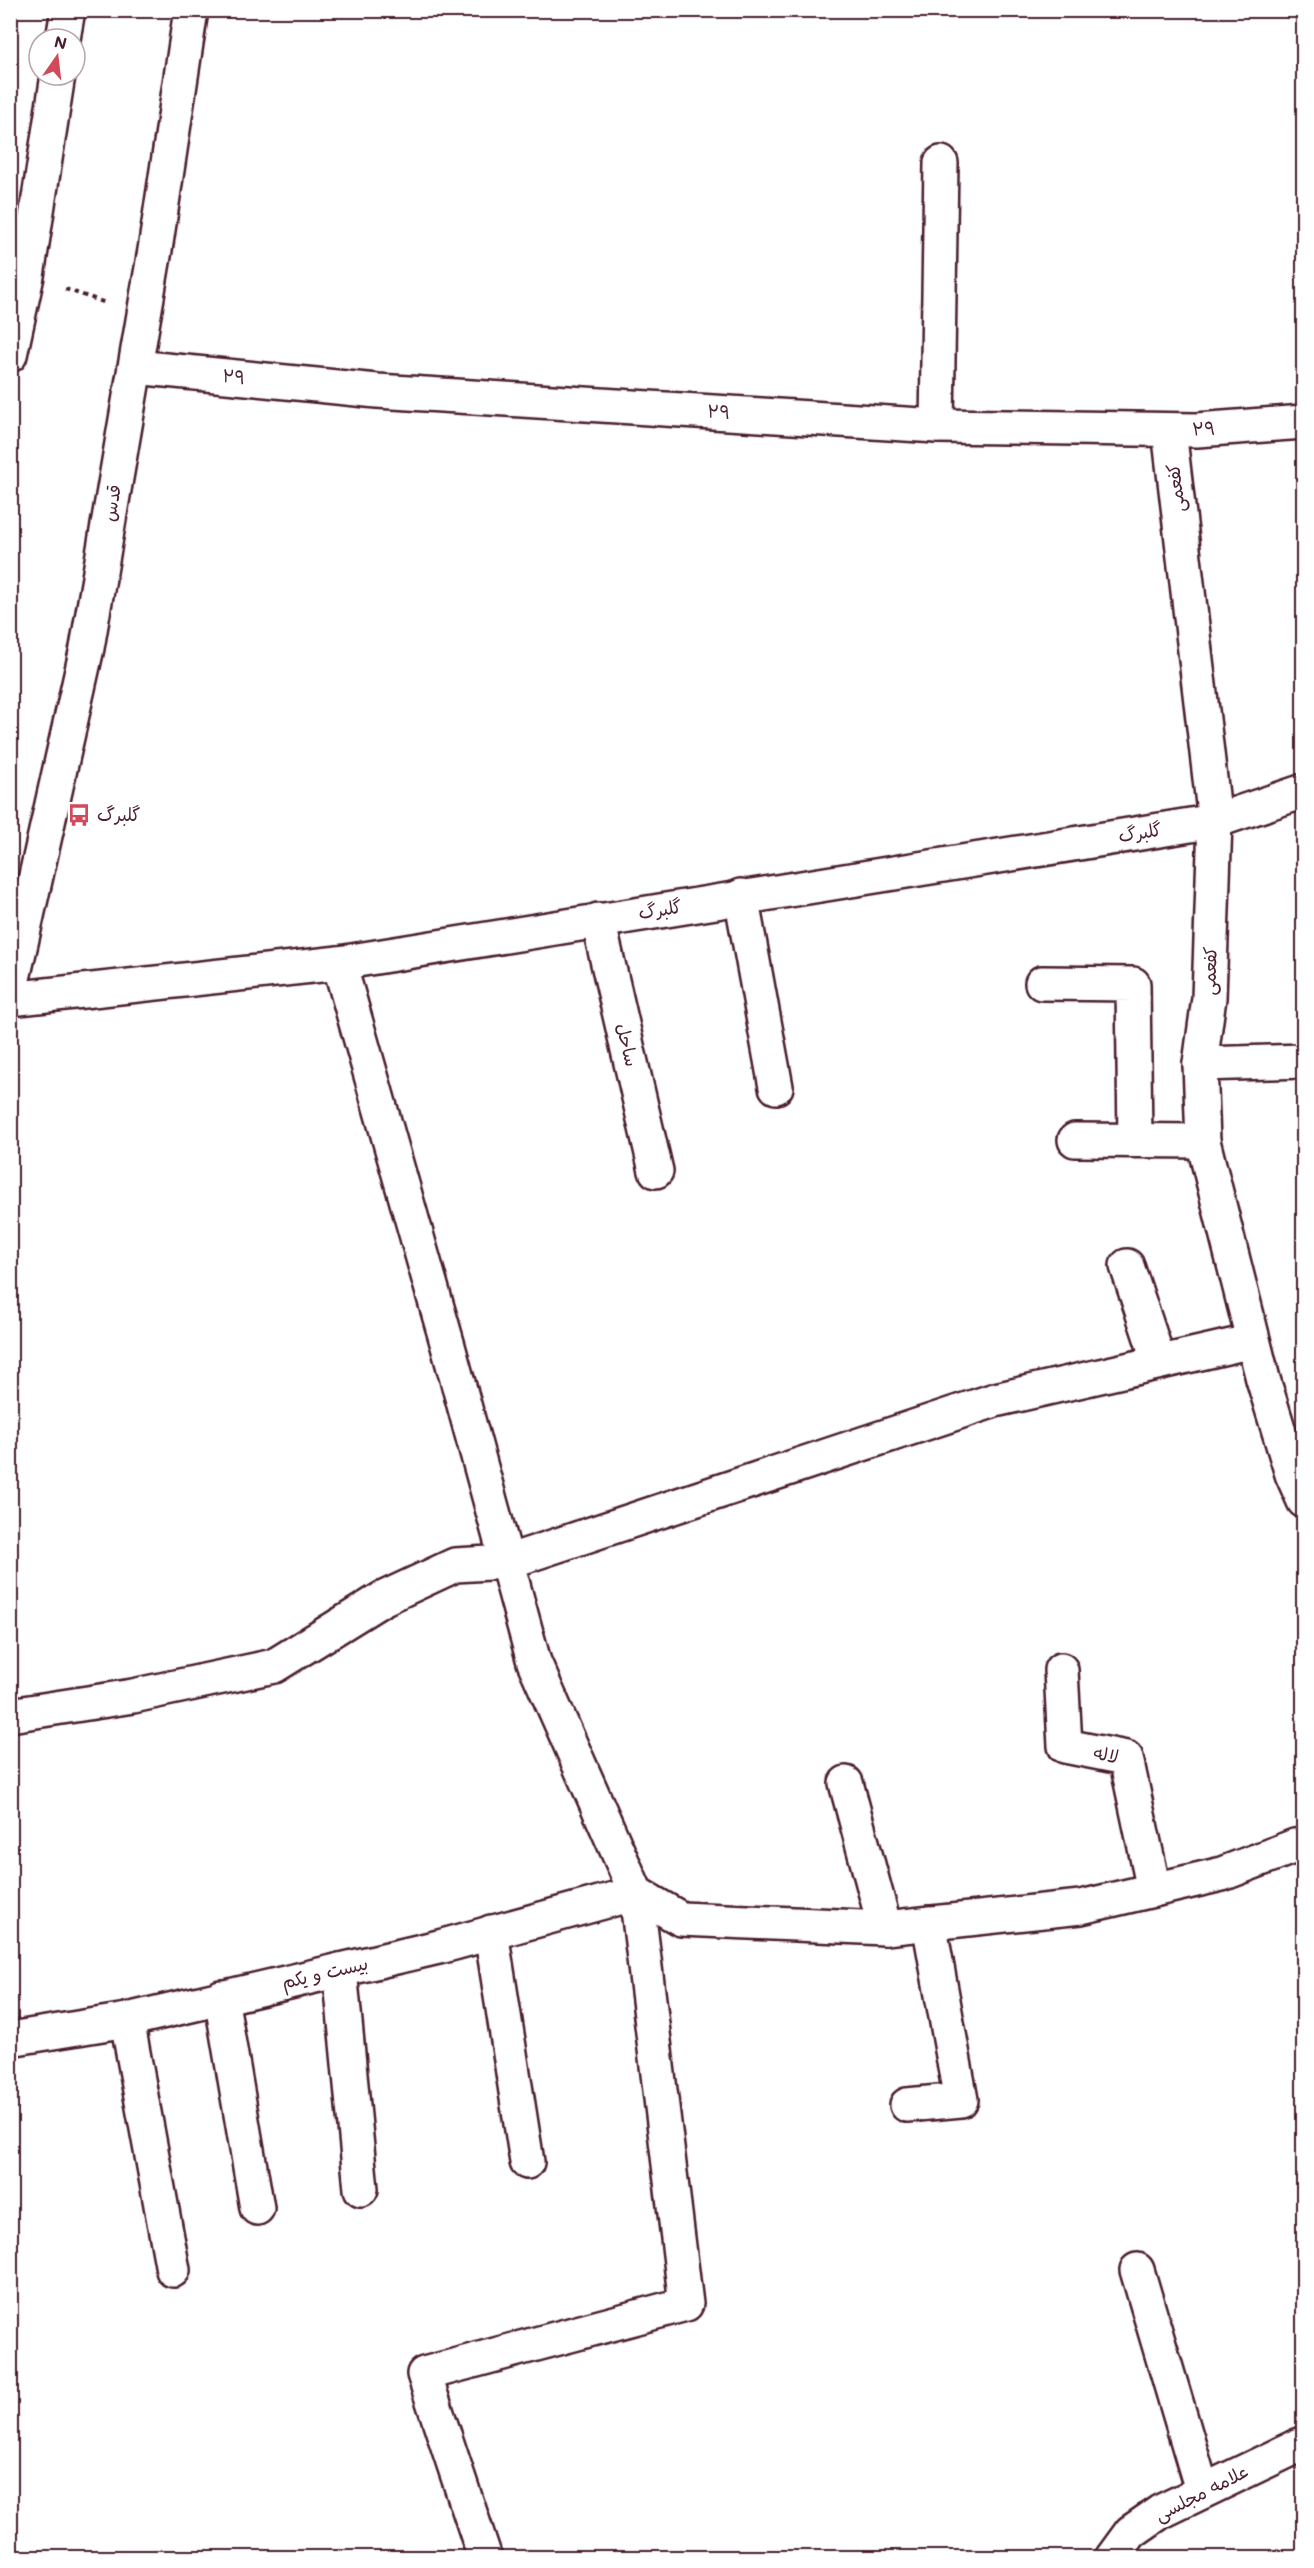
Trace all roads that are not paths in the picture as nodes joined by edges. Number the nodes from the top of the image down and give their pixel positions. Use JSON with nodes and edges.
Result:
{"nodes":[{"id":1,"x":68,"y":10,"type":"edge"},
{"id":2,"x":191,"y":10,"type":"edge"},
{"id":3,"x":65,"y":27,"type":"edge"},
{"id":4,"x":56,"y":87,"type":"edge"},
{"id":5,"x":941,"y":163,"type":"dead end"},
{"id":6,"x":10,"y":355,"type":"edge"},
{"id":7,"x":135,"y":367,"type":"junction"},
{"id":8,"x":1304,"y":422,"type":"edge"},
{"id":9,"x":937,"y":426,"type":"junction"},
{"id":10,"x":1169,"y":430,"type":"junction"},
{"id":11,"x":1304,"y":791,"type":"edge"},
{"id":12,"x":1215,"y":821,"type":"junction"},
{"id":13,"x":741,"y":896,"type":"junction"},
{"id":14,"x":598,"y":920,"type":"junction"},
{"id":15,"x":339,"y":963,"type":"junction"},
{"id":16,"x":1042,"y":983,"type":"dead end"},
{"id":17,"x":10,"y":992,"type":"edge"},
{"id":18,"x":10,"y":999,"type":"edge"},
{"id":19,"x":1304,"y":1061,"type":"edge"},
{"id":20,"x":1200,"y":1064,"type":"junction"},
{"id":21,"x":776,"y":1087,"type":"dead end"},
{"id":22,"x":1075,"y":1140,"type":"dead end"},
{"id":23,"x":1135,"y":1140,"type":"junction"},
{"id":24,"x":1203,"y":1141,"type":"junction"},
{"id":25,"x":656,"y":1171,"type":"dead end"},
{"id":26,"x":1127,"y":1266,"type":"dead end"},
{"id":27,"x":1253,"y":1341,"type":"junction"},
{"id":28,"x":1159,"y":1362,"type":"junction"},
{"id":29,"x":1300,"y":1482,"type":"edge"},
{"id":30,"x":507,"y":1562,"type":"junction"},
{"id":31,"x":1061,"y":1670,"type":"dead end"},
{"id":32,"x":10,"y":1715,"type":"edge"},
{"id":33,"x":846,"y":1783,"type":"dead end"},
{"id":34,"x":1304,"y":1845,"type":"edge"},
{"id":35,"x":1154,"y":1890,"type":"junction"},
{"id":36,"x":636,"y":1893,"type":"junction"},
{"id":37,"x":929,"y":1923,"type":"junction"},
{"id":38,"x":885,"y":1928,"type":"junction"},
{"id":39,"x":491,"y":1932,"type":"junction"},
{"id":40,"x":340,"y":1970,"type":"junction"},
{"id":41,"x":221,"y":1997,"type":"junction"},
{"id":42,"x":126,"y":2020,"type":"junction"},
{"id":43,"x":10,"y":2039,"type":"edge"},
{"id":44,"x":907,"y":2105,"type":"dead end"},
{"id":45,"x":527,"y":2162,"type":"dead end"},
{"id":46,"x":361,"y":2189,"type":"dead end"},
{"id":47,"x":257,"y":2208,"type":"dead end"},
{"id":48,"x":173,"y":2270,"type":"dead end"},
{"id":49,"x":1137,"y":2270,"type":"dead end"},
{"id":50,"x":1304,"y":2444,"type":"edge"},
{"id":51,"x":1202,"y":2490,"type":"junction"},
{"id":52,"x":485,"y":2558,"type":"edge"},
{"id":53,"x":1112,"y":2558,"type":"edge"}],
"edges":[{"from":1,"to":3,"type":"street"},
{"from":2,"to":7,"type":"street","name":"قدس"},
{"from":4,"to":6,"type":"street"},
{"from":5,"to":9,"type":"street"},
{"from":7,"to":9,"type":"street","name":"۲۹"},
{"from":7,"to":17,"type":"street","name":"قدس"},
{"from":8,"to":10,"type":"street","name":"۲۹"},
{"from":9,"to":10,"type":"street","name":"۲۹"},
{"from":10,"to":12,"type":"street","name":"کفعمی"},
{"from":11,"to":12,"type":"street","name":"گلبرگ"},
{"from":12,"to":13,"type":"street","name":"گلبرگ"},
{"from":12,"to":20,"type":"street","name":"کفعمی"},
{"from":13,"to":14,"type":"street","name":"گلبرگ"},
{"from":13,"to":21,"type":"street"},
{"from":14,"to":15,"type":"street","name":"گلبرگ"},
{"from":14,"to":25,"type":"street","name":"ساحل"},
{"from":15,"to":18,"type":"street","name":"گلبرگ"},
{"from":15,"to":30,"type":"street"},
{"from":16,"to":23,"type":"street"},
{"from":19,"to":20,"type":"street"},
{"from":20,"to":24,"type":"street","name":"کفعمی"},
{"from":22,"to":23,"type":"street"},
{"from":23,"to":24,"type":"street"},
{"from":24,"to":27,"type":"street","name":"کفعمی"},
{"from":26,"to":28,"type":"street"},
{"from":27,"to":28,"type":"street"},
{"from":27,"to":29,"type":"street","name":"کفعمی"},
{"from":28,"to":30,"type":"street"},
{"from":30,"to":32,"type":"street"},
{"from":30,"to":36,"type":"street"},
{"from":31,"to":35,"type":"street","name":"لاله"},
{"from":33,"to":38,"type":"street"},
{"from":34,"to":35,"type":"street"},
{"from":35,"to":37,"type":"street"},
{"from":36,"to":38,"type":"street"},
{"from":36,"to":39,"type":"street","name":"بیست و یکم"},
{"from":36,"to":52,"type":"street"},
{"from":37,"to":38,"type":"street"},
{"from":37,"to":44,"type":"street"},
{"from":39,"to":40,"type":"street","name":"بیست و یکم"},
{"from":39,"to":45,"type":"street"},
{"from":40,"to":41,"type":"street","name":"بیست و یکم"},
{"from":40,"to":46,"type":"street"},
{"from":41,"to":42,"type":"street","name":"بیست و یکم"},
{"from":41,"to":47,"type":"street"},
{"from":42,"to":43,"type":"street","name":"بیست و یکم"},
{"from":42,"to":48,"type":"street"},
{"from":49,"to":51,"type":"street"},
{"from":50,"to":51,"type":"street","name":"علامه مجلسی"},
{"from":51,"to":53,"type":"street","name":"علامه مجلسی"}]}
